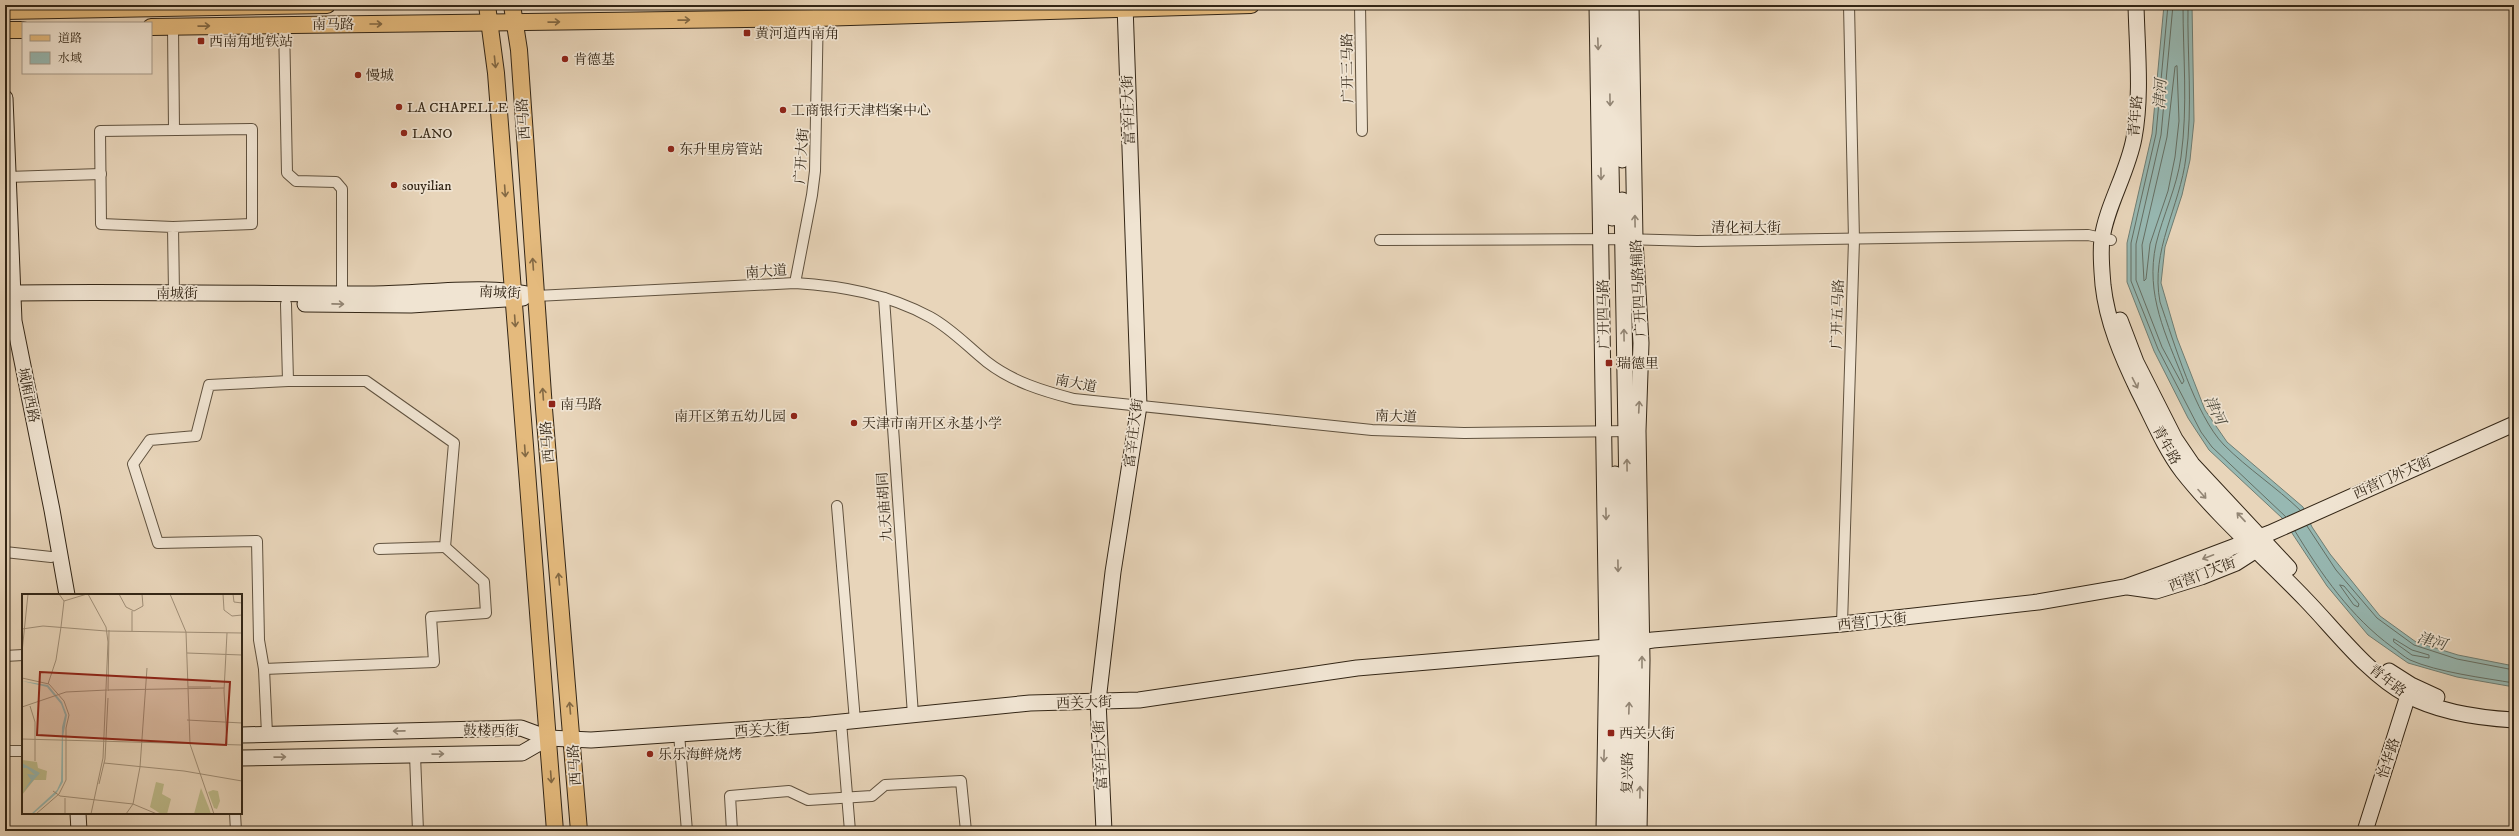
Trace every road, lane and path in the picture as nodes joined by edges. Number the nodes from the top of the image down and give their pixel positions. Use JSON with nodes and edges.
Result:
{"nodes":[{"id":1,"x":326,"y":5,"type":"edge"},
{"id":2,"x":487,"y":5,"type":"edge"},
{"id":3,"x":512,"y":5,"type":"edge"},
{"id":4,"x":1251,"y":5,"type":"edge"},
{"id":5,"x":1360,"y":5,"type":"edge"},
{"id":6,"x":1597,"y":5,"type":"edge"},
{"id":7,"x":1608,"y":5,"type":"edge"},
{"id":8,"x":1621,"y":5,"type":"edge"},
{"id":9,"x":1631,"y":5,"type":"edge"},
{"id":10,"x":1849,"y":5,"type":"edge"},
{"id":11,"x":2136,"y":5,"type":"edge"},
{"id":12,"x":2146,"y":5,"type":"edge"},
{"id":13,"x":51,"y":7,"type":"edge"},
{"id":14,"x":1125,"y":7,"type":"edge"},
{"id":15,"x":5,"y":11,"type":"edge"},
{"id":16,"x":817,"y":11,"type":"edge"},
{"id":17,"x":515,"y":22,"type":"junction"},
{"id":18,"x":490,"y":23,"type":"junction"},
{"id":19,"x":284,"y":24,"type":"junction"},
{"id":20,"x":152,"y":27,"type":"edge"},
{"id":21,"x":173,"y":27,"type":"junction"},
{"id":22,"x":5,"y":30,"type":"edge"},
{"id":23,"x":22,"y":30,"type":"edge"},
{"id":24,"x":5,"y":98,"type":"edge"},
{"id":25,"x":174,"y":130,"type":"junction"},
{"id":26,"x":1362,"y":131,"type":"dead end"},
{"id":27,"x":101,"y":174,"type":"junction"},
{"id":28,"x":7,"y":177,"type":"junction"},
{"id":29,"x":173,"y":227,"type":"junction"},
{"id":30,"x":1618,"y":239,"type":"junction"},
{"id":31,"x":2107,"y":239,"type":"junction"},
{"id":32,"x":1380,"y":240,"type":"dead end"},
{"id":33,"x":1854,"y":240,"type":"junction"},
{"id":34,"x":795,"y":283,"type":"junction"},
{"id":35,"x":174,"y":293,"type":"junction"},
{"id":36,"x":342,"y":294,"type":"junction"},
{"id":37,"x":513,"y":295,"type":"junction"},
{"id":38,"x":536,"y":296,"type":"junction"},
{"id":39,"x":9,"y":297,"type":"edge"},
{"id":40,"x":884,"y":298,"type":"junction"},
{"id":41,"x":286,"y":304,"type":"junction"},
{"id":42,"x":5,"y":323,"type":"edge"},
{"id":43,"x":288,"y":381,"type":"junction"},
{"id":44,"x":1139,"y":406,"type":"junction"},
{"id":45,"x":2514,"y":424,"type":"edge"},
{"id":46,"x":1621,"y":431,"type":"junction"},
{"id":47,"x":2514,"y":431,"type":"edge"},
{"id":48,"x":837,"y":506,"type":"dead end"},
{"id":49,"x":2317,"y":514,"type":"junction"},
{"id":50,"x":2262,"y":541,"type":"junction"},
{"id":51,"x":445,"y":547,"type":"junction"},
{"id":52,"x":379,"y":549,"type":"dead end"},
{"id":53,"x":5,"y":552,"type":"edge"},
{"id":54,"x":50,"y":557,"type":"junction"},
{"id":55,"x":57,"y":594,"type":"edge"},
{"id":56,"x":67,"y":594,"type":"edge"},
{"id":57,"x":1842,"y":624,"type":"junction"},
{"id":58,"x":1624,"y":645,"type":"junction"},
{"id":59,"x":22,"y":655,"type":"edge"},
{"id":60,"x":5,"y":656,"type":"edge"},
{"id":61,"x":264,"y":669,"type":"junction"},
{"id":62,"x":2410,"y":690,"type":"junction"},
{"id":63,"x":1098,"y":701,"type":"junction"},
{"id":64,"x":2514,"y":712,"type":"edge"},
{"id":65,"x":913,"y":715,"type":"junction"},
{"id":66,"x":2514,"y":720,"type":"edge"},
{"id":67,"x":848,"y":722,"type":"junction"},
{"id":68,"x":267,"y":734,"type":"junction"},
{"id":69,"x":679,"y":734,"type":"junction"},
{"id":70,"x":242,"y":735,"type":"edge"},
{"id":71,"x":548,"y":738,"type":"junction"},
{"id":72,"x":573,"y":739,"type":"junction"},
{"id":73,"x":1622,"y":741,"type":"junction"},
{"id":74,"x":22,"y":751,"type":"edge"},
{"id":75,"x":5,"y":752,"type":"edge"},
{"id":76,"x":415,"y":755,"type":"junction"},
{"id":77,"x":242,"y":758,"type":"edge"},
{"id":78,"x":848,"y":797,"type":"junction"},
{"id":79,"x":68,"y":814,"type":"edge"},
{"id":80,"x":78,"y":814,"type":"edge"},
{"id":81,"x":236,"y":814,"type":"edge"},
{"id":82,"x":69,"y":831,"type":"edge"},
{"id":83,"x":79,"y":831,"type":"edge"},
{"id":84,"x":236,"y":831,"type":"edge"},
{"id":85,"x":418,"y":831,"type":"edge"},
{"id":86,"x":555,"y":831,"type":"edge"},
{"id":87,"x":579,"y":831,"type":"edge"},
{"id":88,"x":686,"y":831,"type":"edge"},
{"id":89,"x":732,"y":831,"type":"edge"},
{"id":90,"x":850,"y":831,"type":"edge"},
{"id":91,"x":966,"y":831,"type":"edge"},
{"id":92,"x":1104,"y":831,"type":"edge"},
{"id":93,"x":1604,"y":831,"type":"edge"},
{"id":94,"x":1615,"y":831,"type":"edge"},
{"id":95,"x":1626,"y":831,"type":"edge"},
{"id":96,"x":1639,"y":831,"type":"edge"},
{"id":97,"x":2365,"y":831,"type":"edge"}],
"edges":[{"from":1,"to":13,"type":"main road","name":"南马路"},
{"from":2,"to":18,"type":"main road","name":"西马路"},
{"from":3,"to":17,"type":"main road","name":"西马路"},
{"from":4,"to":14,"type":"main road","name":"南马路"},
{"from":5,"to":26,"type":"street","name":"广开三马路"},
{"from":6,"to":30,"type":"street","name":"广开四马路","one_way":true},
{"from":7,"to":30,"type":"street","name":"广开四马路","one_way":true},
{"from":8,"to":30,"type":"street","name":"广开四马路"},
{"from":30,"to":9,"type":"street","name":"广开四马路辅路","one_way":true},
{"from":10,"to":33,"type":"street","name":"广开五马路"},
{"from":11,"to":31,"type":"street","name":"青年路"},
{"from":12,"to":31,"type":"street","name":"青年路"},
{"from":13,"to":15,"type":"main road","name":"南马路"},
{"from":14,"to":16,"type":"main road","name":"南马路"},
{"from":14,"to":44,"type":"street","name":"富辛庄大街"},
{"from":17,"to":16,"type":"main road","name":"南马路","one_way":true},
{"from":16,"to":34,"type":"street","name":"广开大街"},
{"from":17,"to":18,"type":"main road","name":"南马路"},
{"from":38,"to":17,"type":"main road","name":"西马路","one_way":true},
{"from":19,"to":18,"type":"main road","name":"南马路","one_way":true},
{"from":18,"to":37,"type":"main road","name":"西马路","one_way":true},
{"from":21,"to":19,"type":"main road","name":"南马路","one_way":true},
{"from":19,"to":36,"type":"street"},
{"from":20,"to":21,"type":"main road","name":"南马路"},
{"from":21,"to":25,"type":"street"},
{"from":22,"to":23,"type":"main road"},
{"from":24,"to":28,"type":"street","name":"城厢西路"},
{"from":25,"to":27,"type":"street"},
{"from":25,"to":29,"type":"street"},
{"from":27,"to":28,"type":"street"},
{"from":27,"to":29,"type":"street"},
{"from":28,"to":39,"type":"street","name":"城厢西路"},
{"from":29,"to":35,"type":"street"},
{"from":30,"to":32,"type":"street","name":"清化祠大街"},
{"from":30,"to":33,"type":"street","name":"清化祠大街"},
{"from":30,"to":46,"type":"street","name":"广开四马路"},
{"from":46,"to":30,"type":"street","name":"广开四马路辅路","one_way":true},
{"from":31,"to":33,"type":"street","name":"清化祠大街"},
{"from":31,"to":50,"type":"street","name":"青年路"},
{"from":33,"to":57,"type":"street","name":"广开五马路"},
{"from":34,"to":38,"type":"street","name":"南大道"},
{"from":34,"to":40,"type":"street","name":"南大道"},
{"from":35,"to":36,"type":"street","name":"南城街"},
{"from":35,"to":39,"type":"street","name":"南城街"},
{"from":36,"to":37,"type":"street","name":"南城街"},
{"from":37,"to":38,"type":"street","name":"南城街"},
{"from":41,"to":37,"type":"street","name":"南城街","one_way":true},
{"from":37,"to":71,"type":"main road","name":"西马路","one_way":true},
{"from":72,"to":38,"type":"main road","name":"西马路","one_way":true},
{"from":39,"to":41,"type":"street","name":"南城街"},
{"from":39,"to":56,"type":"street","name":"城厢西路"},
{"from":40,"to":44,"type":"street","name":"南大道"},
{"from":40,"to":65,"type":"street","name":"九天庙胡同"},
{"from":41,"to":43,"type":"street"},
{"from":42,"to":54,"type":"street","name":"城厢西路"},
{"from":43,"to":51,"type":"street"},
{"from":43,"to":61,"type":"street"},
{"from":44,"to":46,"type":"street","name":"南大道"},
{"from":44,"to":63,"type":"street","name":"富辛庄大街"},
{"from":45,"to":49,"type":"street","name":"西营门外大街"},
{"from":46,"to":58,"type":"street","name":"广开四马路"},
{"from":46,"to":58,"type":"street","name":"广开四马路辅路"},
{"from":47,"to":49,"type":"street","name":"西营门外大街"},
{"from":48,"to":67,"type":"street"},
{"from":49,"to":50,"type":"street","name":"西营门外大街"},
{"from":50,"to":57,"type":"street","name":"西营门大街"},
{"from":50,"to":62,"type":"street","name":"青年路"},
{"from":51,"to":52,"type":"street"},
{"from":51,"to":61,"type":"street"},
{"from":53,"to":54,"type":"street"},
{"from":54,"to":55,"type":"street","name":"城厢西路"},
{"from":57,"to":58,"type":"street","name":"西营门大街"},
{"from":58,"to":63,"type":"street","name":"西关大街"},
{"from":58,"to":73,"type":"street","name":"复兴路"},
{"from":58,"to":93,"type":"street","one_way":true},
{"from":96,"to":58,"type":"street","one_way":true},
{"from":59,"to":60,"type":"street"},
{"from":61,"to":68,"type":"street"},
{"from":62,"to":64,"type":"street","name":"青年路"},
{"from":62,"to":66,"type":"street","name":"青年路"},
{"from":62,"to":97,"type":"street","name":"怡华路"},
{"from":63,"to":65,"type":"street","name":"西关大街"},
{"from":63,"to":92,"type":"street","name":"富辛庄大街"},
{"from":65,"to":67,"type":"street","name":"西关大街"},
{"from":67,"to":69,"type":"street","name":"西关大街"},
{"from":67,"to":78,"type":"street"},
{"from":68,"to":70,"type":"street","name":"鼓楼西街"},
{"from":71,"to":68,"type":"street","name":"鼓楼西街","one_way":true},
{"from":69,"to":72,"type":"street","name":"西关大街"},
{"from":69,"to":88,"type":"street"},
{"from":71,"to":72,"type":"street","name":"西关大街"},
{"from":76,"to":71,"type":"street","name":"鼓楼西街","one_way":true},
{"from":71,"to":86,"type":"main road","name":"西马路","one_way":true},
{"from":72,"to":87,"type":"main road","name":"西马路"},
{"from":73,"to":94,"type":"street","name":"复兴路"},
{"from":73,"to":95,"type":"street","name":"复兴路"},
{"from":74,"to":75,"type":"street"},
{"from":77,"to":76,"type":"street","name":"鼓楼西街","one_way":true},
{"from":76,"to":85,"type":"street"},
{"from":78,"to":89,"type":"street"},
{"from":78,"to":90,"type":"street"},
{"from":78,"to":91,"type":"street"},
{"from":79,"to":82,"type":"street"},
{"from":80,"to":83,"type":"street"},
{"from":81,"to":84,"type":"street"}]}
